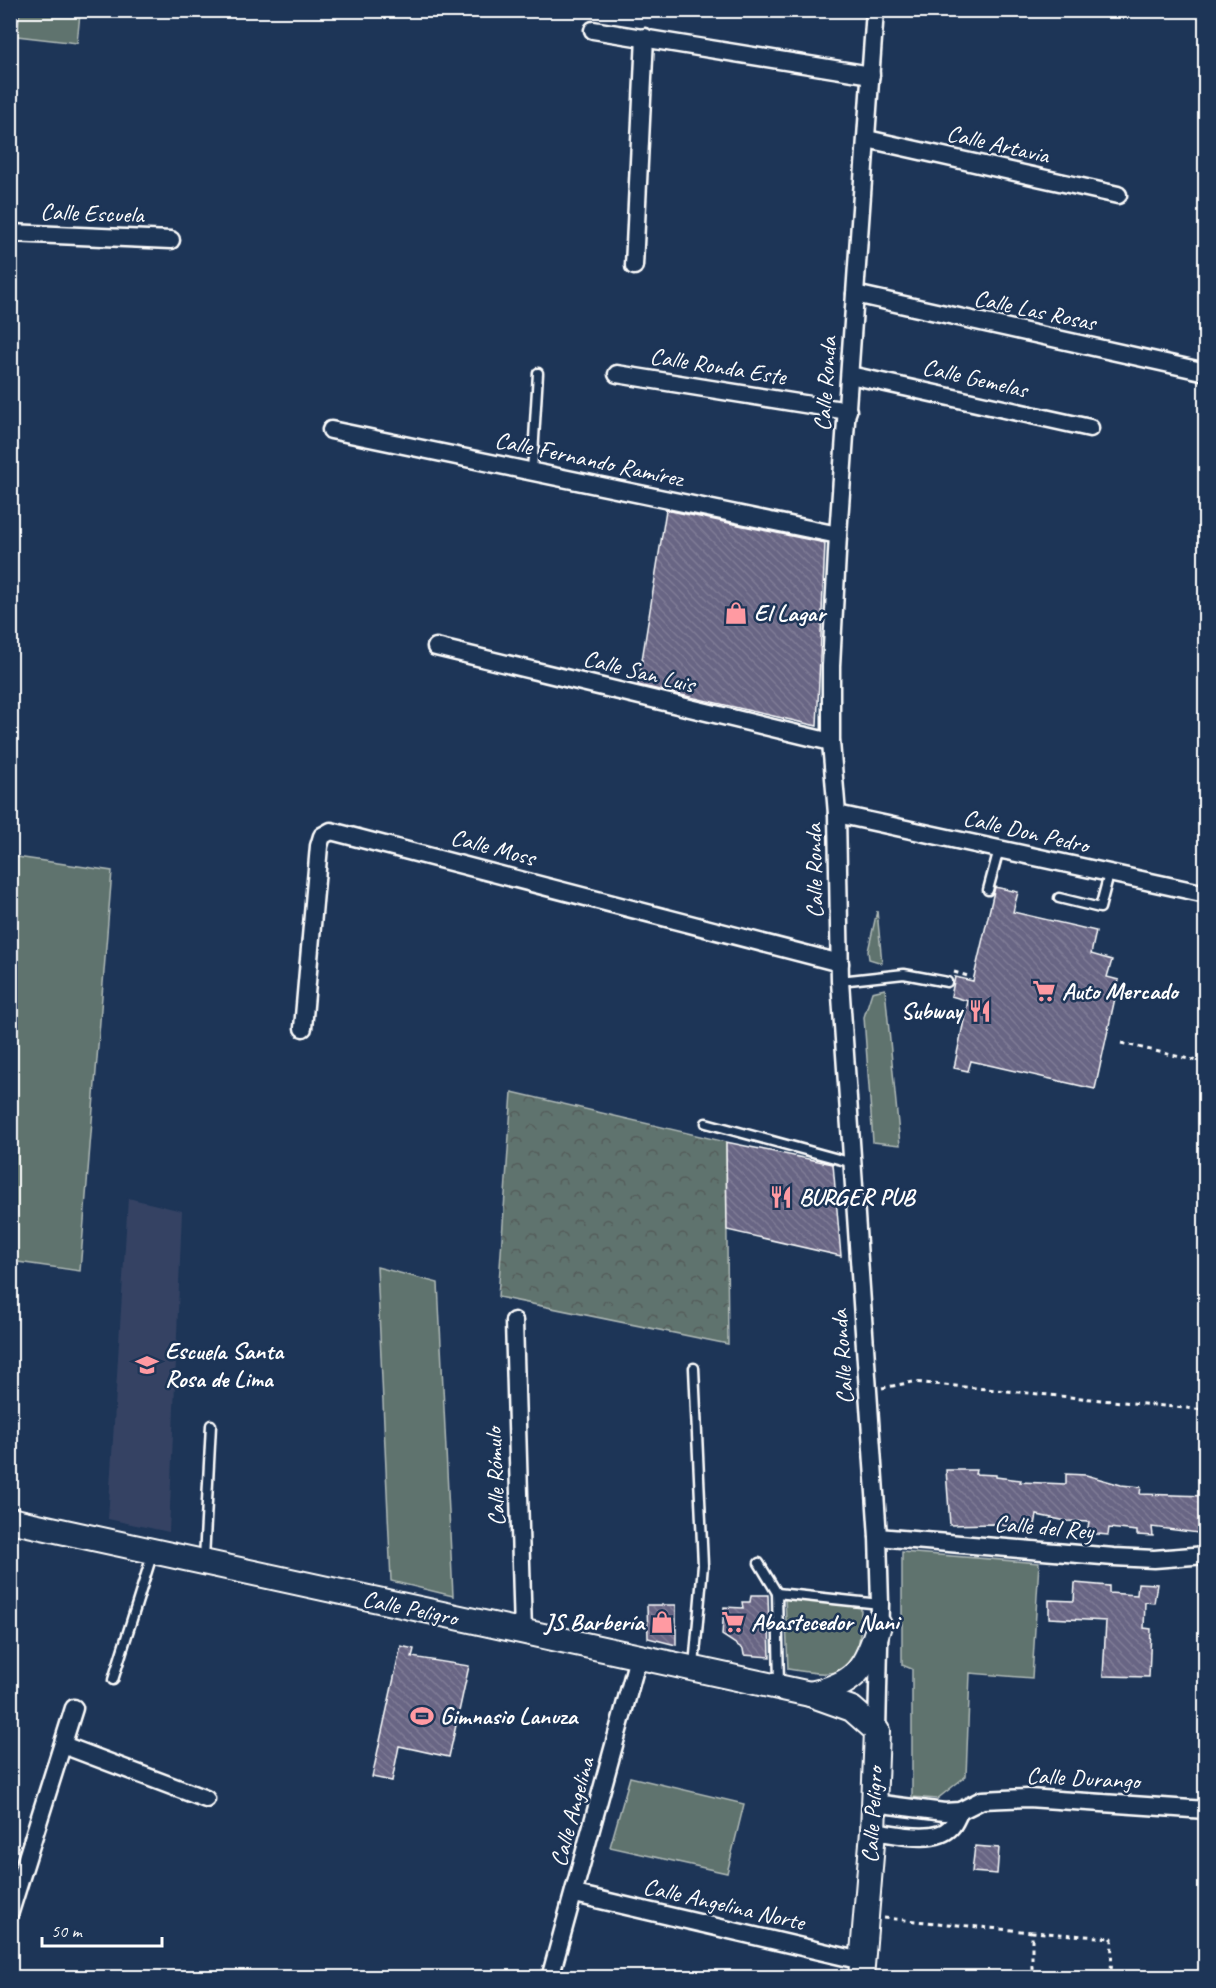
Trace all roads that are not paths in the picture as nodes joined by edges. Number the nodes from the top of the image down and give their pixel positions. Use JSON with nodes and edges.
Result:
{"nodes":[{"id":1,"x":875,"y":10,"type":"edge"},
{"id":2,"x":593,"y":30,"type":"dead end"},
{"id":3,"x":645,"y":37,"type":"junction"},
{"id":4,"x":871,"y":75,"type":"junction"},
{"id":5,"x":867,"y":139,"type":"junction"},
{"id":6,"x":1118,"y":195,"type":"dead end"},
{"id":7,"x":10,"y":233,"type":"edge"},
{"id":8,"x":171,"y":240,"type":"dead end"},
{"id":9,"x":634,"y":266,"type":"dead end"},
{"id":10,"x":855,"y":294,"type":"junction"},
{"id":11,"x":1206,"y":372,"type":"edge"},
{"id":12,"x":538,"y":373,"type":"dead end"},
{"id":13,"x":616,"y":374,"type":"dead end"},
{"id":14,"x":850,"y":375,"type":"junction"},
{"id":15,"x":848,"y":411,"type":"junction"},
{"id":16,"x":1090,"y":428,"type":"dead end"},
{"id":17,"x":330,"y":430,"type":"dead end"},
{"id":18,"x":532,"y":472,"type":"junction"},
{"id":19,"x":838,"y":535,"type":"junction"},
{"id":20,"x":436,"y":647,"type":"dead end"},
{"id":21,"x":831,"y":742,"type":"junction"},
{"id":22,"x":837,"y":814,"type":"junction"},
{"id":23,"x":999,"y":849,"type":"junction"},
{"id":24,"x":1109,"y":874,"type":"junction"},
{"id":25,"x":988,"y":890,"type":"dead end"},
{"id":26,"x":1206,"y":894,"type":"edge"},
{"id":27,"x":1059,"y":898,"type":"dead end"},
{"id":28,"x":840,"y":963,"type":"junction"},
{"id":29,"x":840,"y":981,"type":"junction"},
{"id":30,"x":947,"y":982,"type":"dead end"},
{"id":31,"x":303,"y":1028,"type":"dead end"},
{"id":32,"x":706,"y":1123,"type":"dead end"},
{"id":33,"x":853,"y":1163,"type":"junction"},
{"id":34,"x":514,"y":1321,"type":"dead end"},
{"id":35,"x":694,"y":1368,"type":"dead end"},
{"id":36,"x":211,"y":1425,"type":"dead end"},
{"id":37,"x":10,"y":1520,"type":"edge"},
{"id":38,"x":878,"y":1537,"type":"junction"},
{"id":39,"x":154,"y":1552,"type":"junction"},
{"id":40,"x":1206,"y":1555,"type":"edge"},
{"id":41,"x":204,"y":1563,"type":"junction"},
{"id":42,"x":759,"y":1563,"type":"dead end"},
{"id":43,"x":777,"y":1593,"type":"junction"},
{"id":44,"x":879,"y":1615,"type":"junction"},
{"id":45,"x":523,"y":1632,"type":"junction"},
{"id":46,"x":638,"y":1658,"type":"junction"},
{"id":47,"x":693,"y":1669,"type":"junction"},
{"id":48,"x":113,"y":1680,"type":"dead end"},
{"id":49,"x":779,"y":1688,"type":"junction"},
{"id":50,"x":810,"y":1694,"type":"junction"},
{"id":51,"x":74,"y":1708,"type":"dead end"},
{"id":52,"x":877,"y":1731,"type":"junction"},
{"id":53,"x":63,"y":1745,"type":"junction"},
{"id":54,"x":207,"y":1799,"type":"dead end"},
{"id":55,"x":874,"y":1803,"type":"junction"},
{"id":56,"x":1206,"y":1810,"type":"edge"},
{"id":57,"x":960,"y":1811,"type":"junction"},
{"id":58,"x":873,"y":1831,"type":"junction"},
{"id":59,"x":575,"y":1894,"type":"junction"},
{"id":60,"x":11,"y":1907,"type":"edge"},
{"id":61,"x":861,"y":1969,"type":"edge"},
{"id":62,"x":550,"y":1977,"type":"edge"}],
"edges":[{"from":1,"to":4,"type":"street","name":"Calle Ronda"},
{"from":2,"to":3,"type":"street"},
{"from":3,"to":4,"type":"street"},
{"from":3,"to":9,"type":"street"},
{"from":4,"to":5,"type":"street","name":"Calle Ronda"},
{"from":5,"to":6,"type":"street","name":"Calle Artavia"},
{"from":5,"to":10,"type":"street","name":"Calle Ronda"},
{"from":7,"to":8,"type":"street","name":"Calle Escuela"},
{"from":10,"to":11,"type":"street","name":"Calle Las Rosas"},
{"from":10,"to":14,"type":"street","name":"Calle Ronda"},
{"from":12,"to":18,"type":"lane"},
{"from":13,"to":15,"type":"street","name":"Calle Ronda Este"},
{"from":14,"to":15,"type":"street","name":"Calle Ronda"},
{"from":14,"to":16,"type":"street","name":"Calle Gemelas"},
{"from":15,"to":19,"type":"street","name":"Calle Ronda"},
{"from":17,"to":18,"type":"street","name":"Calle Fernando Ramírez"},
{"from":18,"to":19,"type":"street","name":"Calle Fernando Ramírez"},
{"from":19,"to":21,"type":"street","name":"Calle Ronda"},
{"from":20,"to":21,"type":"street","name":"Calle San Luis"},
{"from":21,"to":22,"type":"street","name":"Calle Ronda"},
{"from":22,"to":23,"type":"street","name":"Calle Don Pedro"},
{"from":22,"to":28,"type":"street","name":"Calle Ronda"},
{"from":23,"to":24,"type":"street","name":"Calle Don Pedro"},
{"from":23,"to":25,"type":"lane"},
{"from":24,"to":26,"type":"street","name":"Calle Don Pedro"},
{"from":24,"to":27,"type":"lane"},
{"from":28,"to":29,"type":"street","name":"Calle Ronda"},
{"from":28,"to":31,"type":"street","name":"Calle Moss"},
{"from":29,"to":30,"type":"lane"},
{"from":29,"to":33,"type":"street","name":"Calle Ronda"},
{"from":32,"to":33,"type":"lane"},
{"from":33,"to":38,"type":"street","name":"Calle Ronda"},
{"from":34,"to":45,"type":"street","name":"Calle Rómulo"},
{"from":35,"to":47,"type":"lane"},
{"from":36,"to":41,"type":"lane"},
{"from":37,"to":39,"type":"main road","name":"Calle Peligro"},
{"from":38,"to":40,"type":"street","name":"Calle del Rey"},
{"from":38,"to":44,"type":"street","name":"Calle Ronda"},
{"from":39,"to":41,"type":"main road","name":"Calle Peligro"},
{"from":39,"to":48,"type":"lane"},
{"from":41,"to":45,"type":"main road","name":"Calle Peligro"},
{"from":42,"to":43,"type":"lane"},
{"from":43,"to":44,"type":"lane"},
{"from":43,"to":49,"type":"lane"},
{"from":44,"to":50,"type":"main road","name":"Calle Peligro"},
{"from":44,"to":52,"type":"street","name":"Calle Ronda"},
{"from":45,"to":46,"type":"main road","name":"Calle Peligro"},
{"from":46,"to":47,"type":"main road","name":"Calle Peligro"},
{"from":46,"to":59,"type":"street","name":"Calle Angelina"},
{"from":47,"to":49,"type":"main road","name":"Calle Peligro"},
{"from":49,"to":50,"type":"main road","name":"Calle Peligro"},
{"from":50,"to":52,"type":"main road","name":"Calle Peligro"},
{"from":51,"to":53,"type":"street"},
{"from":52,"to":55,"type":"main road","name":"Calle Peligro"},
{"from":53,"to":54,"type":"street"},
{"from":53,"to":60,"type":"street"},
{"from":55,"to":57,"type":"street","name":"Calle Durango"},
{"from":55,"to":58,"type":"main road","name":"Calle Peligro"},
{"from":56,"to":57,"type":"street","name":"Calle Durango"},
{"from":57,"to":58,"type":"street","name":"Calle Durango"},
{"from":58,"to":61,"type":"main road","name":"Calle Peligro"},
{"from":59,"to":61,"type":"street","name":"Calle Angelina Norte"},
{"from":59,"to":62,"type":"street","name":"Calle Angelina"}]}
